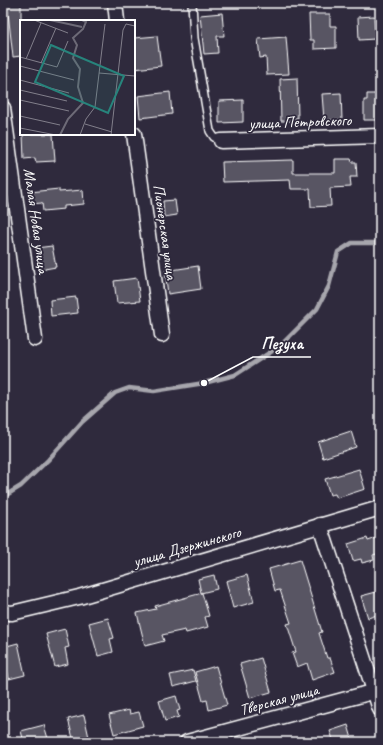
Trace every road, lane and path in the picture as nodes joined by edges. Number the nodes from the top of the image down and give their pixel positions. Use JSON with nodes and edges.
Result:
{"nodes":[{"id":1,"x":115,"y":3,"type":"edge"},
{"id":2,"x":192,"y":3,"type":"edge"},
{"id":3,"x":117,"y":20,"type":"edge"},
{"id":4,"x":3,"y":108,"type":"edge"},
{"id":5,"x":134,"y":135,"type":"edge"},
{"id":6,"x":380,"y":136,"type":"edge"},
{"id":7,"x":221,"y":141,"type":"joint"},
{"id":8,"x":162,"y":335,"type":"dead end"},
{"id":9,"x":35,"y":339,"type":"dead end"},
{"id":10,"x":380,"y":508,"type":"edge"},
{"id":11,"x":320,"y":525,"type":"junction"},
{"id":12,"x":3,"y":612,"type":"edge"},
{"id":13,"x":378,"y":691,"type":"edge"},
{"id":14,"x":380,"y":709,"type":"edge"},
{"id":15,"x":187,"y":742,"type":"edge"}],
"edges":[{"from":1,"to":3,"type":"street"},
{"from":2,"to":7,"type":"lane"},
{"from":4,"to":9,"type":"street","name":"Малая Новая улица"},
{"from":5,"to":8,"type":"street","name":"Пионерская улица"},
{"from":6,"to":7,"type":"street","name":"улица Петровского"},
{"from":10,"to":11,"type":"street","name":"улица Дзержинского"},
{"from":11,"to":12,"type":"street","name":"улица Дзержинского"},
{"from":11,"to":13,"type":"street"},
{"from":13,"to":14,"type":"street"},
{"from":13,"to":15,"type":"street","name":"Тверская улица"}]}
